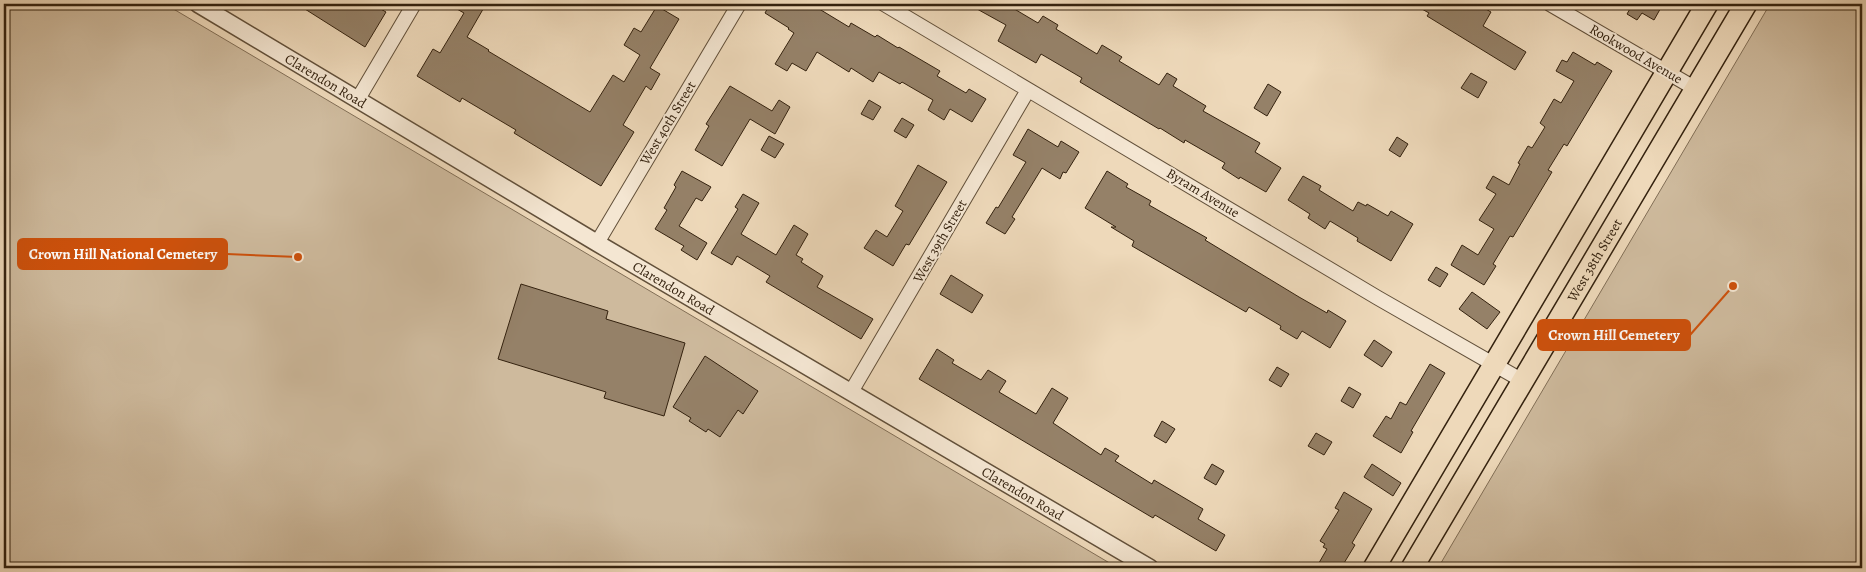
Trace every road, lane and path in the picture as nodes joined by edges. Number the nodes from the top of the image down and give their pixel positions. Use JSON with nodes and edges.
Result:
{"nodes":[{"id":1,"x":198,"y":4,"type":"edge"},
{"id":2,"x":414,"y":4,"type":"edge"},
{"id":3,"x":739,"y":4,"type":"edge"},
{"id":4,"x":884,"y":4,"type":"edge"},
{"id":5,"x":1550,"y":4,"type":"edge"},
{"id":6,"x":1707,"y":4,"type":"edge"},
{"id":7,"x":1746,"y":4,"type":"edge"},
{"id":8,"x":1667,"y":72,"type":"junction"},
{"id":9,"x":1696,"y":89,"type":"junction"},
{"id":10,"x":1028,"y":90,"type":"junction"},
{"id":11,"x":358,"y":99,"type":"junction"},
{"id":12,"x":598,"y":243,"type":"junction"},
{"id":13,"x":1494,"y":364,"type":"junction"},
{"id":14,"x":1523,"y":381,"type":"junction"},
{"id":15,"x":851,"y":392,"type":"junction"},
{"id":16,"x":1150,"y":568,"type":"edge"},
{"id":17,"x":1374,"y":568,"type":"edge"},
{"id":18,"x":1412,"y":568,"type":"edge"}],
"edges":[{"from":1,"to":11,"type":"street","name":"Clarendon Road"},
{"from":2,"to":11,"type":"street"},
{"from":3,"to":12,"type":"street","name":"West 40th Street"},
{"from":4,"to":10,"type":"street","name":"Byram Avenue"},
{"from":5,"to":8,"type":"street","name":"Rookwood Avenue"},
{"from":6,"to":8,"type":"main road"},
{"from":7,"to":9,"type":"main road","name":"West 38th Street"},
{"from":8,"to":9,"type":"street","name":"Rookwood Avenue"},
{"from":8,"to":13,"type":"main road"},
{"from":9,"to":14,"type":"main road","name":"West 38th Street"},
{"from":10,"to":13,"type":"street","name":"Byram Avenue"},
{"from":10,"to":15,"type":"street","name":"West 39th Street"},
{"from":11,"to":12,"type":"street","name":"Clarendon Road"},
{"from":12,"to":15,"type":"street","name":"Clarendon Road"},
{"from":13,"to":14,"type":"street","name":"Byram Avenue"},
{"from":13,"to":17,"type":"main road"},
{"from":14,"to":18,"type":"main road","name":"West 38th Street"},
{"from":15,"to":16,"type":"street","name":"Clarendon Road"}]}
